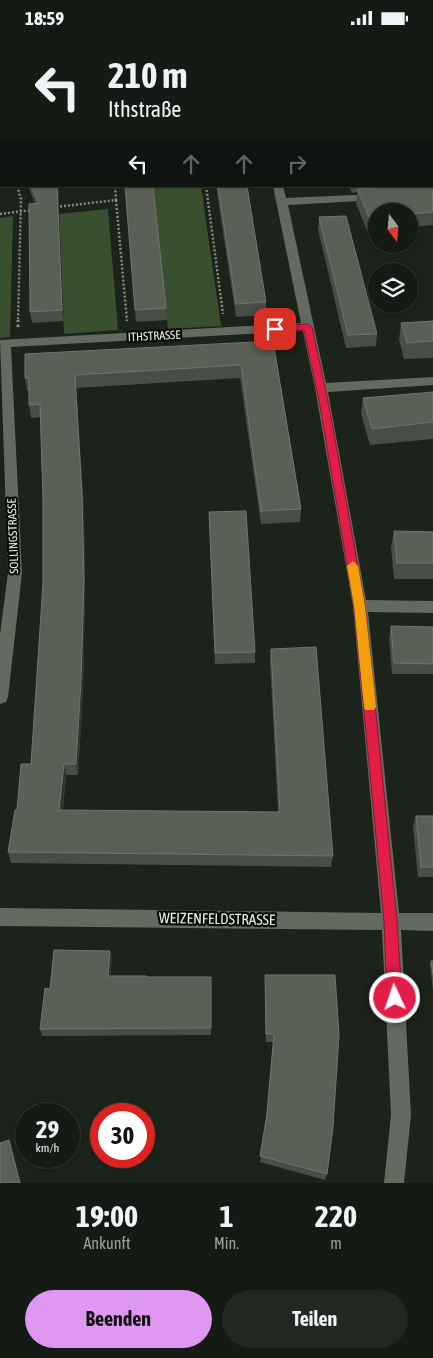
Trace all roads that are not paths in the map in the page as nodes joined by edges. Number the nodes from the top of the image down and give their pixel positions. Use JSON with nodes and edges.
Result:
{"nodes":[{"id":1,"x":278,"y":187,"type":"edge"},
{"id":2,"x":388,"y":196,"type":"edge"},
{"id":3,"x":281,"y":202,"type":"junction"},
{"id":4,"x":308,"y":327,"type":"junction"},
{"id":5,"x":8,"y":344,"type":"edge"},
{"id":6,"x":433,"y":381,"type":"edge"},
{"id":7,"x":321,"y":388,"type":"junction"},
{"id":8,"x":360,"y":606,"type":"junction"},
{"id":9,"x":433,"y":607,"type":"edge"},
{"id":10,"x":0,"y":697,"type":"edge"},
{"id":11,"x":0,"y":917,"type":"edge"},
{"id":12,"x":391,"y":921,"type":"junction"},
{"id":13,"x":433,"y":922,"type":"edge"},
{"id":14,"x":394,"y":1183,"type":"edge"}],
"edges":[{"from":1,"to":3,"type":"street"},
{"from":2,"to":3,"type":"street"},
{"from":3,"to":4,"type":"street"},
{"from":4,"to":5,"type":"street","name":"ITHSTRASSE"},
{"from":4,"to":7,"type":"street"},
{"from":5,"to":10,"type":"street","name":"SOLLINGSTRASSE"},
{"from":6,"to":7,"type":"street"},
{"from":7,"to":8,"type":"street"},
{"from":8,"to":9,"type":"street"},
{"from":8,"to":12,"type":"street"},
{"from":11,"to":12,"type":"street","name":"WEIZENFELDSTRASSE"},
{"from":12,"to":13,"type":"street","name":"WEIZENFELDSTRASSE"},
{"from":12,"to":14,"type":"street"}]}
